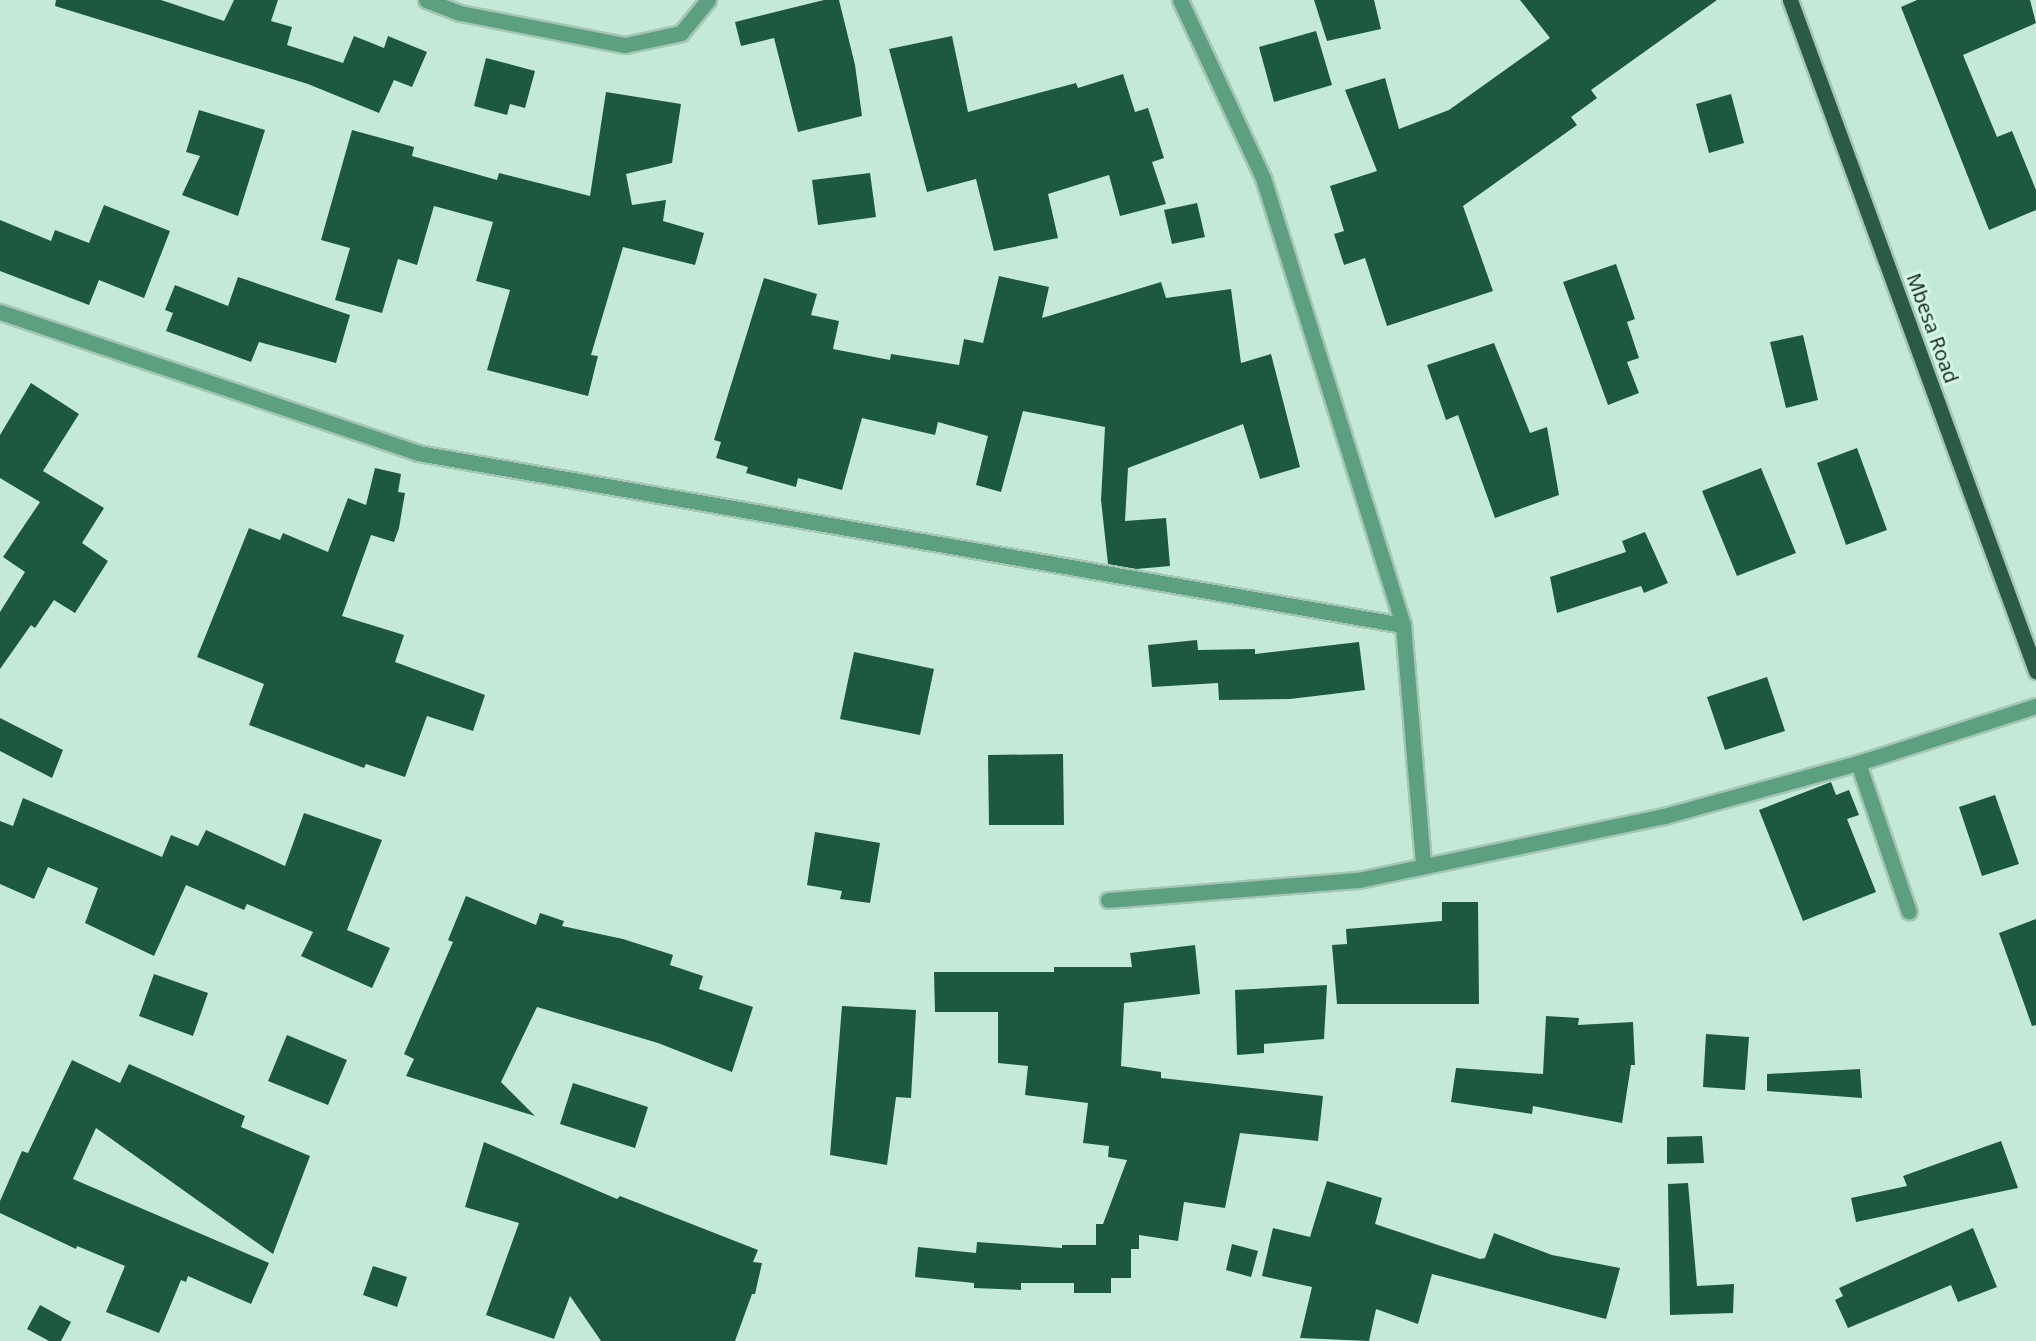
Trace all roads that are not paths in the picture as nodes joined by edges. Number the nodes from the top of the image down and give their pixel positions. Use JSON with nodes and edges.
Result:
{"nodes":[{"id":1,"x":426,"y":0,"type":"edge"},
{"id":2,"x":708,"y":0,"type":"edge"},
{"id":3,"x":1180,"y":0,"type":"edge"},
{"id":4,"x":1790,"y":0,"type":"edge"},
{"id":5,"x":0,"y":312,"type":"edge"},
{"id":6,"x":1403,"y":625,"type":"junction"},
{"id":7,"x":2036,"y":671,"type":"edge"},
{"id":8,"x":2036,"y":706,"type":"edge"},
{"id":9,"x":1858,"y":763,"type":"junction"},
{"id":10,"x":1423,"y":865,"type":"junction"},
{"id":11,"x":1108,"y":900,"type":"dead end"},
{"id":12,"x":1909,"y":912,"type":"dead end"}],
"edges":[{"from":1,"to":2,"type":"street"},
{"from":3,"to":6,"type":"street"},
{"from":4,"to":7,"type":"main road","name":"Mbesa Road"},
{"from":5,"to":6,"type":"street"},
{"from":6,"to":10,"type":"street"},
{"from":8,"to":9,"type":"street"},
{"from":9,"to":10,"type":"street"},
{"from":9,"to":12,"type":"street"},
{"from":10,"to":11,"type":"street"}]}
